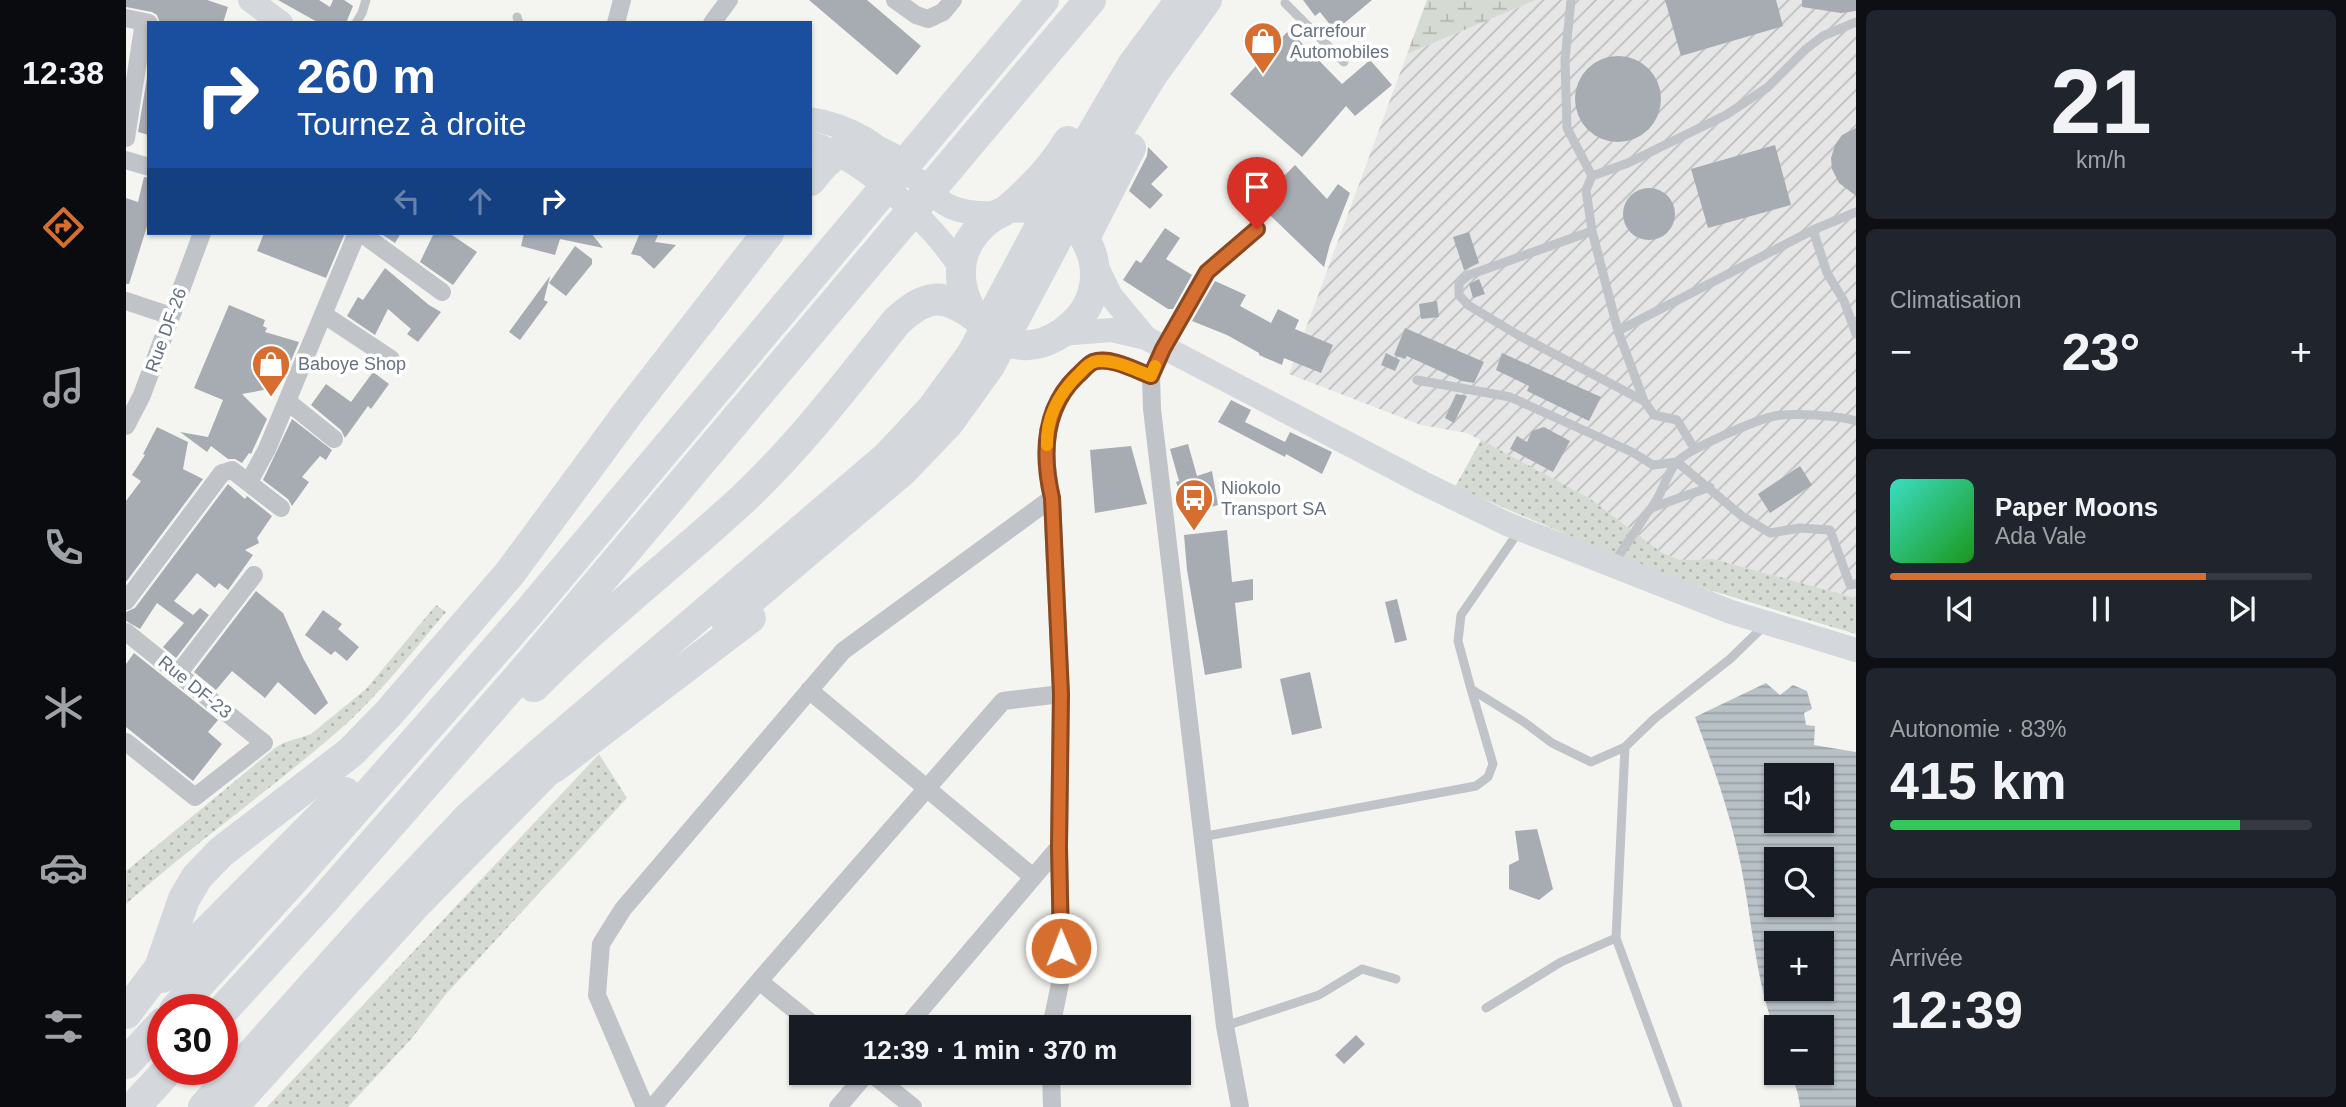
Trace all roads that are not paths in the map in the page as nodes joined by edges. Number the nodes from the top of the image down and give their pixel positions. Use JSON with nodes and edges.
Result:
{"nodes":[{"id":1,"x":250,"y":0,"type":"edge"},
{"id":2,"x":366,"y":0,"type":"edge"},
{"id":3,"x":622,"y":0,"type":"edge"},
{"id":4,"x":729,"y":0,"type":"edge"},
{"id":5,"x":895,"y":0,"type":"edge"},
{"id":6,"x":953,"y":0,"type":"edge"},
{"id":7,"x":1043,"y":0,"type":"edge"},
{"id":8,"x":1090,"y":0,"type":"edge"},
{"id":9,"x":1161,"y":0,"type":"edge"},
{"id":10,"x":1180,"y":0,"type":"edge"},
{"id":11,"x":1207,"y":0,"type":"edge"},
{"id":12,"x":1222,"y":0,"type":"edge"},
{"id":13,"x":1571,"y":0,"type":"edge"},
{"id":14,"x":1285,"y":1,"type":"edge"},
{"id":15,"x":140,"y":21,"type":"edge"},
{"id":16,"x":279,"y":21,"type":"edge"},
{"id":17,"x":357,"y":21,"type":"edge"},
{"id":18,"x":617,"y":21,"type":"edge"},
{"id":19,"x":713,"y":21,"type":"edge"},
{"id":20,"x":1856,"y":22,"type":"edge"},
{"id":21,"x":1344,"y":62,"type":"dead end"},
{"id":22,"x":1142,"y":71,"type":"junction"},
{"id":23,"x":812,"y":119,"type":"edge"},
{"id":24,"x":126,"y":138,"type":"edge"},
{"id":25,"x":823,"y":148,"type":"edge"},
{"id":26,"x":126,"y":160,"type":"edge"},
{"id":27,"x":897,"y":162,"type":"junction"},
{"id":28,"x":147,"y":166,"type":"edge"},
{"id":29,"x":1592,"y":176,"type":"junction"},
{"id":30,"x":812,"y":177,"type":"edge"},
{"id":31,"x":1005,"y":211,"type":"junction"},
{"id":32,"x":1856,"y":212,"type":"edge"},
{"id":33,"x":1257,"y":229,"type":"dead end"},
{"id":34,"x":1592,"y":230,"type":"junction"},
{"id":35,"x":1814,"y":230,"type":"junction"},
{"id":36,"x":201,"y":235,"type":"edge"},
{"id":37,"x":358,"y":235,"type":"edge"},
{"id":38,"x":362,"y":235,"type":"edge"},
{"id":39,"x":759,"y":235,"type":"edge"},
{"id":40,"x":766,"y":235,"type":"edge"},
{"id":41,"x":1089,"y":249,"type":"junction"},
{"id":42,"x":961,"y":269,"type":"junction"},
{"id":43,"x":738,"y":271,"type":"junction"},
{"id":44,"x":442,"y":292,"type":"dead end"},
{"id":45,"x":126,"y":301,"type":"edge"},
{"id":46,"x":323,"y":314,"type":"junction"},
{"id":47,"x":974,"y":315,"type":"junction"},
{"id":48,"x":171,"y":316,"type":"junction"},
{"id":49,"x":1618,"y":331,"type":"junction"},
{"id":50,"x":1060,"y":334,"type":"junction"},
{"id":51,"x":1856,"y":334,"type":"edge"},
{"id":52,"x":1155,"y":343,"type":"junction"},
{"id":53,"x":1024,"y":345,"type":"junction"},
{"id":54,"x":391,"y":359,"type":"dead end"},
{"id":55,"x":1151,"y":376,"type":"junction"},
{"id":56,"x":1417,"y":380,"type":"dead end"},
{"id":57,"x":287,"y":401,"type":"junction"},
{"id":58,"x":1644,"y":401,"type":"junction"},
{"id":59,"x":1856,"y":421,"type":"edge"},
{"id":60,"x":126,"y":426,"type":"edge"},
{"id":61,"x":334,"y":439,"type":"dead end"},
{"id":62,"x":1695,"y":448,"type":"junction"},
{"id":63,"x":1677,"y":462,"type":"junction"},
{"id":64,"x":249,"y":482,"type":"junction"},
{"id":65,"x":1710,"y":488,"type":"junction"},
{"id":66,"x":1052,"y":498,"type":"junction"},
{"id":67,"x":1654,"y":507,"type":"junction"},
{"id":68,"x":281,"y":508,"type":"dead end"},
{"id":69,"x":1520,"y":530,"type":"junction"},
{"id":70,"x":1613,"y":565,"type":"junction"},
{"id":71,"x":254,"y":575,"type":"dead end"},
{"id":72,"x":1856,"y":584,"type":"edge"},
{"id":73,"x":126,"y":601,"type":"edge"},
{"id":74,"x":528,"y":612,"type":"junction"},
{"id":75,"x":1766,"y":623,"type":"junction"},
{"id":76,"x":129,"y":640,"type":"edge"},
{"id":77,"x":1856,"y":650,"type":"edge"},
{"id":78,"x":178,"y":674,"type":"junction"},
{"id":79,"x":809,"y":690,"type":"junction"},
{"id":80,"x":1471,"y":690,"type":"junction"},
{"id":81,"x":1061,"y":694,"type":"junction"},
{"id":82,"x":126,"y":742,"type":"edge"},
{"id":83,"x":1625,"y":747,"type":"junction"},
{"id":84,"x":540,"y":765,"type":"junction"},
{"id":85,"x":928,"y":789,"type":"junction"},
{"id":86,"x":1201,"y":837,"type":"junction"},
{"id":87,"x":1059,"y":847,"type":"junction"},
{"id":88,"x":1033,"y":877,"type":"junction"},
{"id":89,"x":322,"y":902,"type":"junction"},
{"id":90,"x":1616,"y":938,"type":"junction"},
{"id":91,"x":1396,"y":979,"type":"dead end"},
{"id":92,"x":759,"y":981,"type":"junction"},
{"id":93,"x":190,"y":994,"type":"edge"},
{"id":94,"x":238,"y":994,"type":"edge"},
{"id":95,"x":1486,"y":1008,"type":"dead end"},
{"id":96,"x":129,"y":1010,"type":"edge"},
{"id":97,"x":801,"y":1015,"type":"edge"},
{"id":98,"x":916,"y":1015,"type":"edge"},
{"id":99,"x":1053,"y":1015,"type":"edge"},
{"id":100,"x":1225,"y":1026,"type":"junction"},
{"id":101,"x":147,"y":1040,"type":"edge"},
{"id":102,"x":126,"y":1063,"type":"edge"},
{"id":103,"x":154,"y":1085,"type":"edge"},
{"id":104,"x":858,"y":1085,"type":"edge"},
{"id":105,"x":885,"y":1085,"type":"edge"},
{"id":106,"x":1051,"y":1085,"type":"edge"},
{"id":107,"x":134,"y":1107,"type":"edge"},
{"id":108,"x":203,"y":1107,"type":"edge"},
{"id":109,"x":233,"y":1107,"type":"edge"},
{"id":110,"x":645,"y":1107,"type":"edge"},
{"id":111,"x":653,"y":1107,"type":"edge"},
{"id":112,"x":838,"y":1107,"type":"edge"},
{"id":113,"x":913,"y":1107,"type":"edge"},
{"id":114,"x":1052,"y":1107,"type":"edge"},
{"id":115,"x":1240,"y":1107,"type":"edge"},
{"id":116,"x":1678,"y":1107,"type":"edge"}],
"edges":[{"from":1,"to":16,"type":"main road"},
{"from":2,"to":17,"type":"lane"},
{"from":3,"to":18,"type":"street"},
{"from":4,"to":19,"type":"street"},
{"from":5,"to":6,"type":"street"},
{"from":7,"to":74,"type":"highway"},
{"from":8,"to":89,"type":"highway"},
{"from":9,"to":31,"type":"highway"},
{"from":10,"to":22,"type":"highway"},
{"from":11,"to":22,"type":"highway"},
{"from":12,"to":41,"type":"highway"},
{"from":13,"to":29,"type":"lane"},
{"from":14,"to":21,"type":"lane"},
{"from":15,"to":24,"type":"street"},
{"from":20,"to":29,"type":"lane"},
{"from":22,"to":84,"type":"highway"},
{"from":23,"to":27,"type":"main road"},
{"from":25,"to":27,"type":"highway"},
{"from":25,"to":30,"type":"highway"},
{"from":25,"to":42,"type":"main road"},
{"from":26,"to":28,"type":"street"},
{"from":27,"to":31,"type":"main road"},
{"from":29,"to":34,"type":"lane"},
{"from":31,"to":41,"type":"highway"},
{"from":31,"to":42,"type":"highway"},
{"from":32,"to":35,"type":"lane"},
{"from":33,"to":52,"type":"street"},
{"from":34,"to":49,"type":"lane"},
{"from":34,"to":58,"type":"lane"},
{"from":35,"to":49,"type":"lane"},
{"from":35,"to":51,"type":"lane"},
{"from":36,"to":48,"type":"street","name":"Rue DF-26"},
{"from":37,"to":46,"type":"street"},
{"from":38,"to":44,"type":"street"},
{"from":39,"to":43,"type":"highway"},
{"from":40,"to":43,"type":"highway"},
{"from":41,"to":50,"type":"highway"},
{"from":41,"to":52,"type":"main road"},
{"from":42,"to":47,"type":"highway"},
{"from":43,"to":96,"type":"highway"},
{"from":45,"to":48,"type":"street"},
{"from":46,"to":54,"type":"street"},
{"from":46,"to":57,"type":"street"},
{"from":47,"to":53,"type":"highway"},
{"from":47,"to":84,"type":"highway"},
{"from":47,"to":89,"type":"highway"},
{"from":48,"to":60,"type":"street","name":"Rue DF-26"},
{"from":49,"to":58,"type":"lane"},
{"from":50,"to":52,"type":"main road"},
{"from":50,"to":53,"type":"highway"},
{"from":52,"to":55,"type":"street"},
{"from":52,"to":69,"type":"main road"},
{"from":53,"to":84,"type":"highway"},
{"from":55,"to":66,"type":"street"},
{"from":55,"to":86,"type":"street"},
{"from":56,"to":63,"type":"lane"},
{"from":57,"to":61,"type":"street"},
{"from":57,"to":64,"type":"street"},
{"from":58,"to":62,"type":"lane"},
{"from":59,"to":62,"type":"lane"},
{"from":62,"to":63,"type":"lane"},
{"from":63,"to":65,"type":"lane"},
{"from":63,"to":67,"type":"lane"},
{"from":64,"to":68,"type":"street"},
{"from":64,"to":73,"type":"street"},
{"from":65,"to":67,"type":"lane"},
{"from":65,"to":72,"type":"lane"},
{"from":66,"to":79,"type":"street"},
{"from":66,"to":81,"type":"street"},
{"from":67,"to":70,"type":"lane"},
{"from":69,"to":70,"type":"main road"},
{"from":69,"to":80,"type":"lane"},
{"from":70,"to":75,"type":"main road"},
{"from":71,"to":78,"type":"street"},
{"from":74,"to":93,"type":"highway"},
{"from":74,"to":96,"type":"highway"},
{"from":75,"to":77,"type":"main road"},
{"from":75,"to":83,"type":"lane"},
{"from":76,"to":78,"type":"street","name":"Rue DF-23"},
{"from":78,"to":82,"type":"street","name":"Rue DF-23"},
{"from":79,"to":85,"type":"street"},
{"from":79,"to":110,"type":"street"},
{"from":80,"to":83,"type":"lane"},
{"from":80,"to":86,"type":"lane"},
{"from":81,"to":85,"type":"street"},
{"from":81,"to":87,"type":"street"},
{"from":83,"to":90,"type":"lane"},
{"from":84,"to":108,"type":"highway"},
{"from":84,"to":109,"type":"highway"},
{"from":85,"to":88,"type":"street"},
{"from":85,"to":92,"type":"street"},
{"from":86,"to":100,"type":"street"},
{"from":87,"to":88,"type":"street"},
{"from":87,"to":99,"type":"street"},
{"from":88,"to":98,"type":"street"},
{"from":89,"to":94,"type":"highway"},
{"from":90,"to":95,"type":"lane"},
{"from":90,"to":116,"type":"lane"},
{"from":91,"to":100,"type":"lane"},
{"from":92,"to":97,"type":"street"},
{"from":92,"to":111,"type":"street"},
{"from":100,"to":115,"type":"street"},
{"from":101,"to":102,"type":"highway"},
{"from":103,"to":107,"type":"highway"},
{"from":104,"to":112,"type":"street"},
{"from":105,"to":113,"type":"street"},
{"from":106,"to":114,"type":"street"}]}
